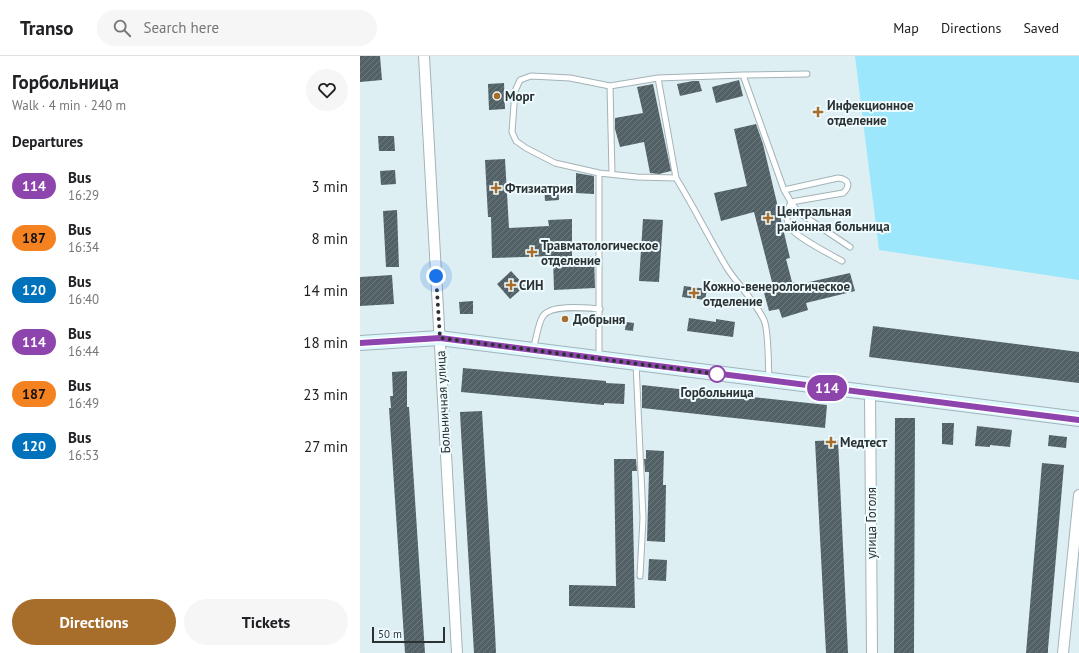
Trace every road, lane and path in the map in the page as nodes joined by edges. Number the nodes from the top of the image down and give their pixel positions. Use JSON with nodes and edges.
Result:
{"nodes":[{"id":1,"x":424,"y":56,"type":"edge"},
{"id":2,"x":807,"y":74,"type":"dead end"},
{"id":3,"x":743,"y":75,"type":"junction"},
{"id":4,"x":658,"y":78,"type":"junction"},
{"id":5,"x":610,"y":86,"type":"junction"},
{"id":6,"x":599,"y":173,"type":"junction"},
{"id":7,"x":612,"y":174,"type":"junction"},
{"id":8,"x":676,"y":178,"type":"junction"},
{"id":9,"x":784,"y":190,"type":"junction"},
{"id":10,"x":791,"y":202,"type":"junction"},
{"id":11,"x":850,"y":247,"type":"dead end"},
{"id":12,"x":842,"y":261,"type":"dead end"},
{"id":13,"x":600,"y":309,"type":"junction"},
{"id":14,"x":440,"y":338,"type":"junction"},
{"id":15,"x":360,"y":343,"type":"edge"},
{"id":16,"x":533,"y":350,"type":"junction"},
{"id":17,"x":599,"y":359,"type":"junction"},
{"id":18,"x":636,"y":363,"type":"junction"},
{"id":19,"x":769,"y":380,"type":"junction"},
{"id":20,"x":870,"y":393,"type":"junction"},
{"id":21,"x":1079,"y":420,"type":"edge"},
{"id":22,"x":1079,"y":495,"type":"edge"},
{"id":23,"x":640,"y":576,"type":"dead end"},
{"id":24,"x":457,"y":653,"type":"edge"},
{"id":25,"x":872,"y":653,"type":"edge"},
{"id":26,"x":1064,"y":653,"type":"edge"}],
"edges":[{"from":1,"to":14,"type":"street","name":"Больничная улица"},
{"from":2,"to":3,"type":"lane"},
{"from":3,"to":4,"type":"lane"},
{"from":3,"to":9,"type":"lane"},
{"from":4,"to":5,"type":"lane"},
{"from":4,"to":8,"type":"lane"},
{"from":5,"to":6,"type":"lane"},
{"from":5,"to":7,"type":"lane"},
{"from":6,"to":7,"type":"lane"},
{"from":6,"to":13,"type":"lane"},
{"from":7,"to":8,"type":"lane"},
{"from":8,"to":19,"type":"lane"},
{"from":9,"to":10,"type":"lane"},
{"from":9,"to":10,"type":"lane"},
{"from":10,"to":11,"type":"lane"},
{"from":10,"to":12,"type":"lane"},
{"from":13,"to":16,"type":"lane"},
{"from":13,"to":17,"type":"lane"},
{"from":14,"to":15,"type":"street"},
{"from":14,"to":16,"type":"street"},
{"from":14,"to":24,"type":"street","name":"Больничная улица"},
{"from":16,"to":17,"type":"street"},
{"from":17,"to":18,"type":"street"},
{"from":18,"to":19,"type":"street"},
{"from":18,"to":23,"type":"lane"},
{"from":19,"to":20,"type":"street"},
{"from":20,"to":21,"type":"street"},
{"from":20,"to":25,"type":"street","name":"улица Гоголя"},
{"from":22,"to":26,"type":"street"}]}
